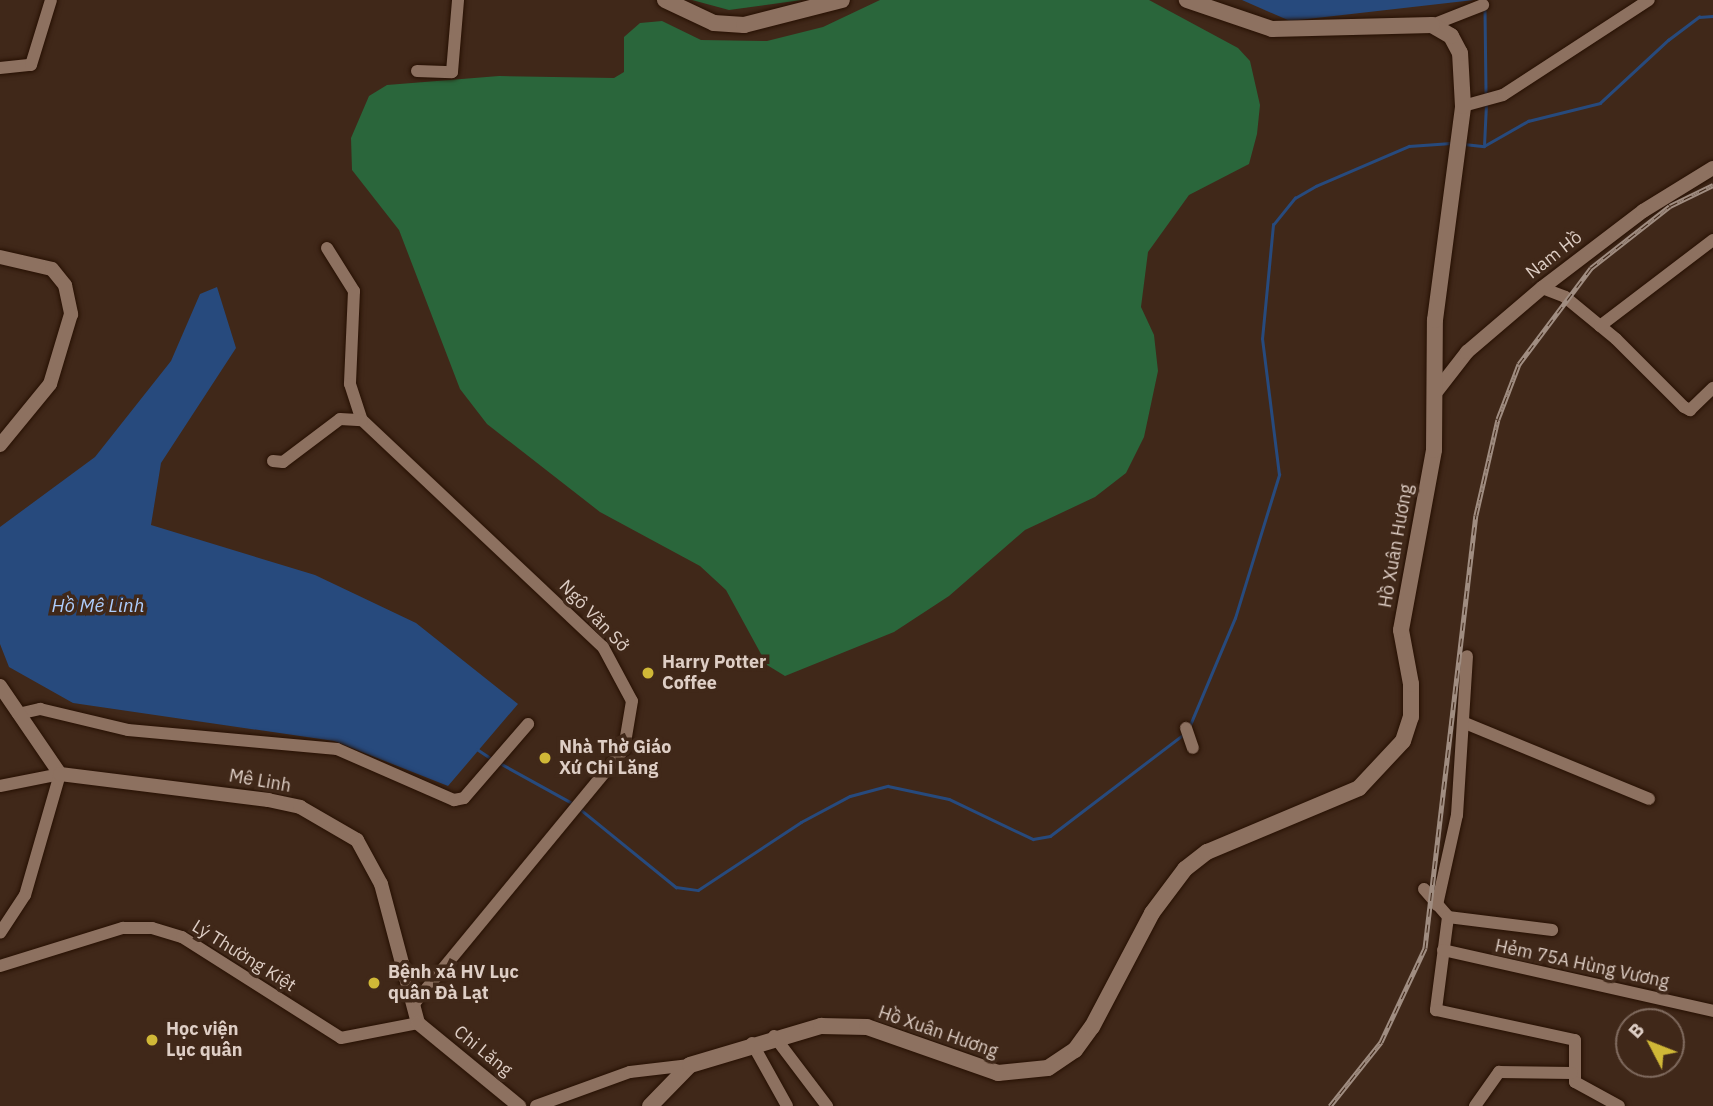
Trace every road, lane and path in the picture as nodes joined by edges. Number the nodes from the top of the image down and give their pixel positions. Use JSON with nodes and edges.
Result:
{"nodes":[{"id":1,"x":51,"y":0,"type":"edge"},
{"id":2,"x":458,"y":0,"type":"edge"},
{"id":3,"x":665,"y":0,"type":"edge"},
{"id":4,"x":842,"y":0,"type":"edge"},
{"id":5,"x":1186,"y":0,"type":"edge"},
{"id":6,"x":1649,"y":0,"type":"edge"},
{"id":7,"x":1483,"y":5,"type":"dead end"},
{"id":8,"x":1432,"y":25,"type":"junction"},
{"id":9,"x":0,"y":68,"type":"edge"},
{"id":10,"x":418,"y":71,"type":"dead end"},
{"id":11,"x":1463,"y":111,"type":"junction"},
{"id":12,"x":1713,"y":168,"type":"edge"},
{"id":13,"x":1713,"y":240,"type":"edge"},
{"id":14,"x":327,"y":248,"type":"dead end"},
{"id":15,"x":0,"y":257,"type":"edge"},
{"id":16,"x":1542,"y":288,"type":"junction"},
{"id":17,"x":1600,"y":326,"type":"junction"},
{"id":18,"x":1713,"y":388,"type":"edge"},
{"id":19,"x":1436,"y":392,"type":"junction"},
{"id":20,"x":362,"y":420,"type":"junction"},
{"id":21,"x":0,"y":445,"type":"edge"},
{"id":22,"x":273,"y":461,"type":"dead end"},
{"id":23,"x":1467,"y":656,"type":"dead end"},
{"id":24,"x":0,"y":686,"type":"edge"},
{"id":25,"x":18,"y":714,"type":"junction"},
{"id":26,"x":1465,"y":723,"type":"junction"},
{"id":27,"x":528,"y":724,"type":"dead end"},
{"id":28,"x":1186,"y":728,"type":"dead end"},
{"id":29,"x":1193,"y":748,"type":"dead end"},
{"id":30,"x":60,"y":774,"type":"junction"},
{"id":31,"x":0,"y":786,"type":"edge"},
{"id":32,"x":1649,"y":799,"type":"dead end"},
{"id":33,"x":1424,"y":888,"type":"dead end"},
{"id":34,"x":1437,"y":905,"type":"junction"},
{"id":35,"x":1448,"y":917,"type":"junction"},
{"id":36,"x":1552,"y":930,"type":"dead end"},
{"id":37,"x":0,"y":933,"type":"edge"},
{"id":38,"x":1443,"y":950,"type":"junction"},
{"id":39,"x":0,"y":966,"type":"edge"},
{"id":40,"x":414,"y":1004,"type":"junction"},
{"id":41,"x":1713,"y":1011,"type":"edge"},
{"id":42,"x":418,"y":1023,"type":"junction"},
{"id":43,"x":774,"y":1036,"type":"junction"},
{"id":44,"x":752,"y":1043,"type":"junction"},
{"id":45,"x":690,"y":1065,"type":"junction"},
{"id":46,"x":1572,"y":1073,"type":"junction"},
{"id":47,"x":519,"y":1106,"type":"edge"},
{"id":48,"x":536,"y":1106,"type":"edge"},
{"id":49,"x":650,"y":1106,"type":"edge"},
{"id":50,"x":787,"y":1106,"type":"edge"},
{"id":51,"x":827,"y":1106,"type":"edge"},
{"id":52,"x":1475,"y":1106,"type":"edge"},
{"id":53,"x":1619,"y":1106,"type":"edge"}],
"edges":[{"from":1,"to":9,"type":"street"},
{"from":2,"to":10,"type":"street"},
{"from":3,"to":4,"type":"main road"},
{"from":5,"to":8,"type":"main road"},
{"from":6,"to":11,"type":"street"},
{"from":7,"to":8,"type":"street"},
{"from":8,"to":11,"type":"main road","name":"Hồ Xuân Hương"},
{"from":11,"to":19,"type":"main road","name":"Hồ Xuân Hương"},
{"from":12,"to":16,"type":"street","name":"Nam Hồ"},
{"from":13,"to":17,"type":"street"},
{"from":14,"to":20,"type":"street","name":"Ngô Văn Sở"},
{"from":15,"to":21,"type":"street"},
{"from":16,"to":17,"type":"street"},
{"from":16,"to":19,"type":"street","name":"Nam Hồ"},
{"from":17,"to":18,"type":"street"},
{"from":19,"to":43,"type":"main road","name":"Hồ Xuân Hương"},
{"from":20,"to":22,"type":"street"},
{"from":20,"to":40,"type":"street","name":"Ngô Văn Sở"},
{"from":23,"to":26,"type":"street"},
{"from":24,"to":25,"type":"street"},
{"from":25,"to":27,"type":"street"},
{"from":25,"to":30,"type":"street"},
{"from":26,"to":32,"type":"street"},
{"from":26,"to":34,"type":"street"},
{"from":28,"to":29,"type":"street"},
{"from":30,"to":31,"type":"street"},
{"from":30,"to":37,"type":"street"},
{"from":30,"to":40,"type":"street","name":"Mê Linh"},
{"from":33,"to":34,"type":"street"},
{"from":34,"to":35,"type":"street"},
{"from":35,"to":36,"type":"street"},
{"from":35,"to":38,"type":"street"},
{"from":38,"to":41,"type":"street","name":"Hẻm 75A Hùng Vương"},
{"from":38,"to":46,"type":"street"},
{"from":39,"to":42,"type":"street","name":"Lý Thường Kiệt"},
{"from":40,"to":42,"type":"street","name":"Mê Linh"},
{"from":42,"to":47,"type":"street","name":"Chi Lăng"},
{"from":43,"to":44,"type":"main road","name":"Hồ Xuân Hương"},
{"from":43,"to":51,"type":"street"},
{"from":44,"to":45,"type":"main road","name":"Hồ Xuân Hương"},
{"from":44,"to":50,"type":"street"},
{"from":45,"to":48,"type":"street"},
{"from":45,"to":49,"type":"main road","name":"Hồ Xuân Hương"},
{"from":46,"to":52,"type":"street"},
{"from":46,"to":53,"type":"street"}]}
